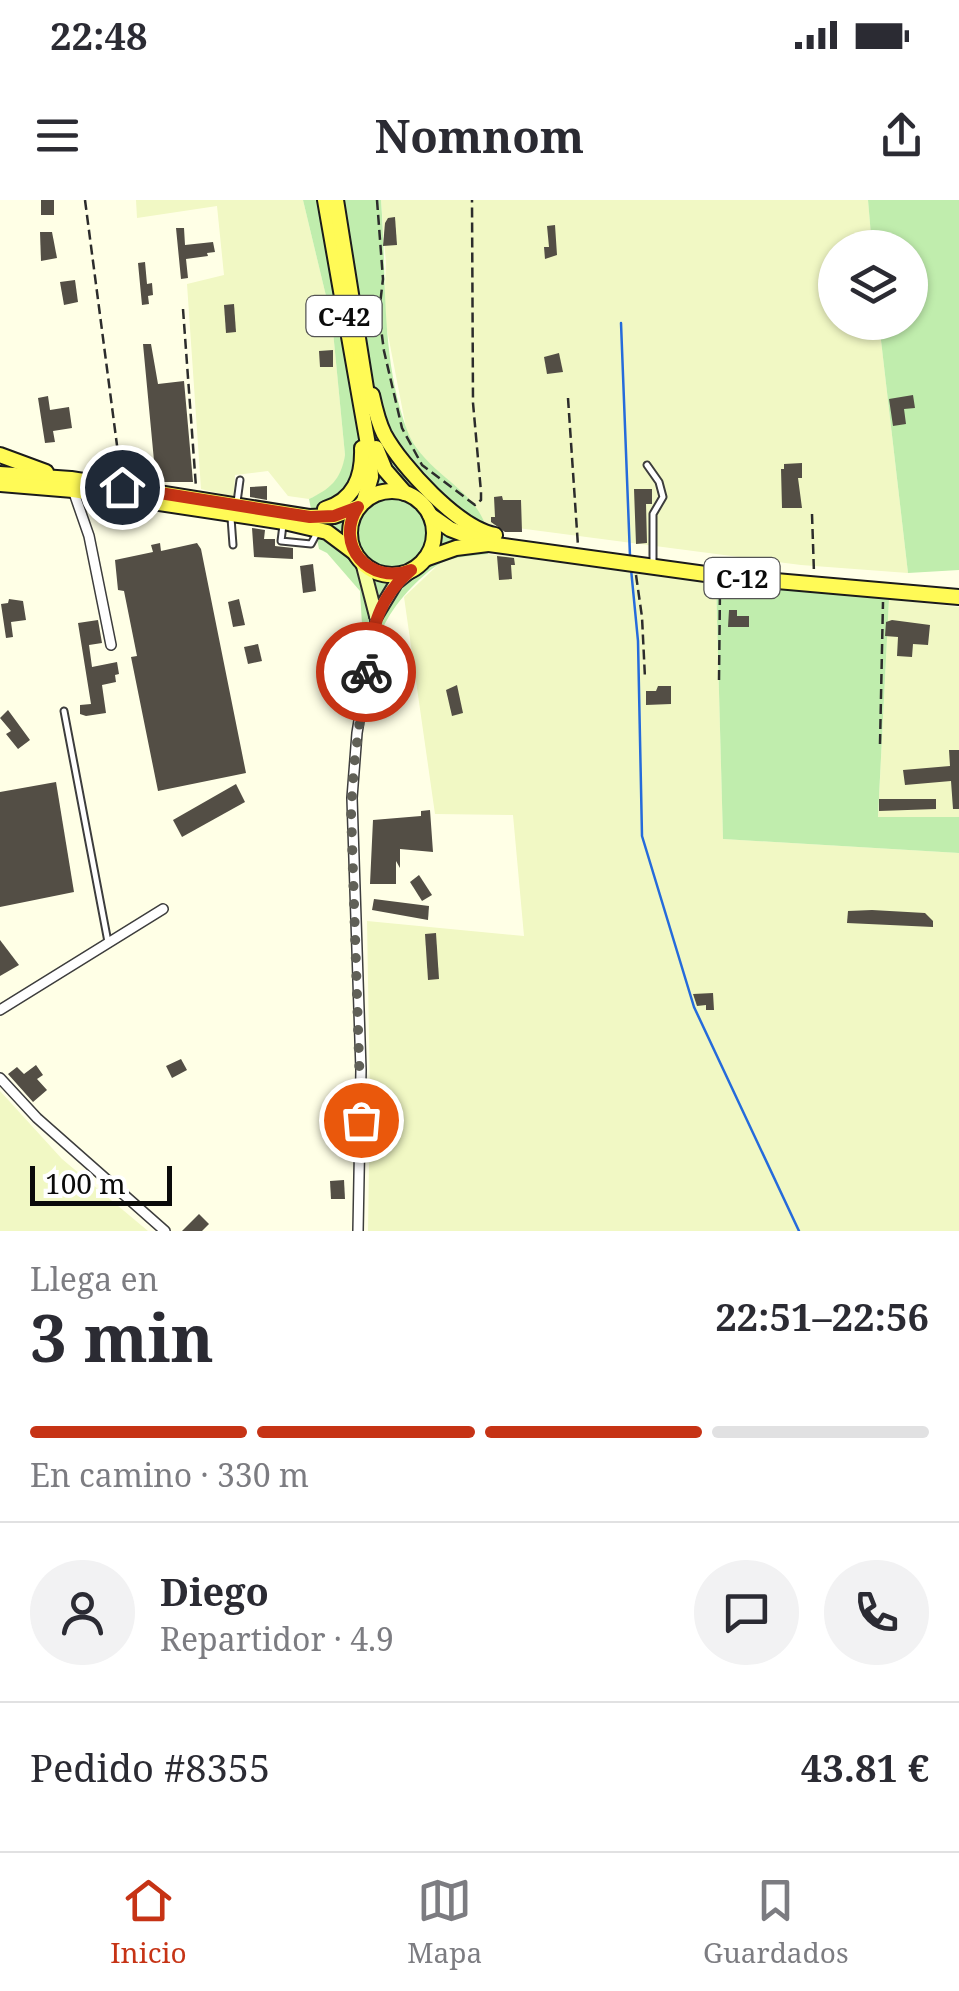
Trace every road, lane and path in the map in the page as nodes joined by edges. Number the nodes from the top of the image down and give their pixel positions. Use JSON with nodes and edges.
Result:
{"nodes":[{"id":1,"x":85,"y":200,"type":"edge"},
{"id":2,"x":325,"y":200,"type":"edge"},
{"id":3,"x":336,"y":200,"type":"edge"},
{"id":4,"x":377,"y":200,"type":"edge"},
{"id":5,"x":472,"y":200,"type":"edge"},
{"id":6,"x":183,"y":309,"type":"dead end"},
{"id":7,"x":380,"y":313,"type":"junction"},
{"id":8,"x":355,"y":315,"type":"junction"},
{"id":9,"x":363,"y":361,"type":"junction"},
{"id":10,"x":568,"y":398,"type":"dead end"},
{"id":11,"x":364,"y":433,"type":"junction"},
{"id":12,"x":0,"y":456,"type":"edge"},
{"id":13,"x":647,"y":466,"type":"dead end"},
{"id":14,"x":0,"y":474,"type":"edge"},
{"id":15,"x":240,"y":480,"type":"dead end"},
{"id":16,"x":0,"y":484,"type":"edge"},
{"id":17,"x":72,"y":484,"type":"junction"},
{"id":18,"x":122,"y":487,"type":"junction"},
{"id":19,"x":405,"y":493,"type":"junction"},
{"id":20,"x":361,"y":504,"type":"junction"},
{"id":21,"x":198,"y":510,"type":"junction"},
{"id":22,"x":234,"y":510,"type":"junction"},
{"id":23,"x":812,"y":514,"type":"dead end"},
{"id":24,"x":430,"y":515,"type":"junction"},
{"id":25,"x":281,"y":517,"type":"junction"},
{"id":26,"x":489,"y":544,"type":"junction"},
{"id":27,"x":233,"y":545,"type":"dead end"},
{"id":28,"x":572,"y":555,"type":"junction"},
{"id":29,"x":358,"y":558,"type":"junction"},
{"id":30,"x":425,"y":559,"type":"junction"},
{"id":31,"x":630,"y":563,"type":"junction"},
{"id":32,"x":411,"y":570,"type":"junction"},
{"id":33,"x":660,"y":570,"type":"junction"},
{"id":34,"x":720,"y":576,"type":"junction"},
{"id":35,"x":815,"y":585,"type":"junction"},
{"id":36,"x":883,"y":590,"type":"junction"},
{"id":37,"x":959,"y":597,"type":"edge"},
{"id":38,"x":376,"y":616,"type":"junction"},
{"id":39,"x":111,"y":646,"type":"dead end"},
{"id":40,"x":645,"y":678,"type":"dead end"},
{"id":41,"x":718,"y":680,"type":"dead end"},
{"id":42,"x":64,"y":711,"type":"dead end"},
{"id":43,"x":880,"y":744,"type":"dead end"},
{"id":44,"x":163,"y":909,"type":"dead end"},
{"id":45,"x":108,"y":942,"type":"junction"},
{"id":46,"x":0,"y":1010,"type":"edge"},
{"id":47,"x":0,"y":1078,"type":"edge"},
{"id":48,"x":165,"y":1231,"type":"edge"},
{"id":49,"x":358,"y":1231,"type":"edge"}],
"edges":[{"from":1,"to":18,"type":"path"},
{"from":2,"to":11,"type":"main road","number":"C-42"},
{"from":3,"to":8,"type":"main road","number":"C-42"},
{"from":4,"to":7,"type":"path"},
{"from":5,"to":7,"type":"path"},
{"from":6,"to":21,"type":"path"},
{"from":7,"to":8,"type":"path"},
{"from":8,"to":9,"type":"main road","number":"C-42"},
{"from":9,"to":19,"type":"main road","number":"C-42"},
{"from":9,"to":28,"type":"main road"},
{"from":10,"to":28,"type":"path"},
{"from":11,"to":20,"type":"main road","number":"C-42"},
{"from":11,"to":25,"type":"main road"},
{"from":12,"to":17,"type":"main road"},
{"from":13,"to":33,"type":"lane"},
{"from":14,"to":17,"type":"main road"},
{"from":15,"to":22,"type":"lane"},
{"from":16,"to":17,"type":"main road"},
{"from":17,"to":18,"type":"main road"},
{"from":17,"to":21,"type":"main road"},
{"from":17,"to":39,"type":"street"},
{"from":18,"to":21,"type":"main road"},
{"from":19,"to":20,"type":"main road"},
{"from":19,"to":24,"type":"main road","number":"C-12"},
{"from":20,"to":25,"type":"main road"},
{"from":20,"to":29,"type":"main road"},
{"from":21,"to":22,"type":"main road"},
{"from":22,"to":25,"type":"main road"},
{"from":22,"to":27,"type":"lane"},
{"from":23,"to":35,"type":"path"},
{"from":24,"to":26,"type":"main road","number":"C-12"},
{"from":24,"to":30,"type":"main road"},
{"from":25,"to":29,"type":"main road"},
{"from":26,"to":28,"type":"main road","number":"C-12"},
{"from":26,"to":30,"type":"main road","number":"C-12"},
{"from":28,"to":31,"type":"main road","number":"C-12"},
{"from":29,"to":32,"type":"main road"},
{"from":29,"to":38,"type":"street"},
{"from":30,"to":32,"type":"main road","number":"C-12"},
{"from":31,"to":33,"type":"main road","number":"C-12"},
{"from":31,"to":40,"type":"path"},
{"from":32,"to":38,"type":"street"},
{"from":33,"to":34,"type":"main road","number":"C-12"},
{"from":34,"to":35,"type":"main road","number":"C-12"},
{"from":34,"to":41,"type":"path"},
{"from":35,"to":36,"type":"main road","number":"C-12"},
{"from":36,"to":37,"type":"main road","number":"C-12"},
{"from":36,"to":43,"type":"path"},
{"from":38,"to":49,"type":"street"},
{"from":42,"to":45,"type":"lane"},
{"from":44,"to":45,"type":"street"},
{"from":45,"to":46,"type":"street"},
{"from":47,"to":48,"type":"street"}]}
